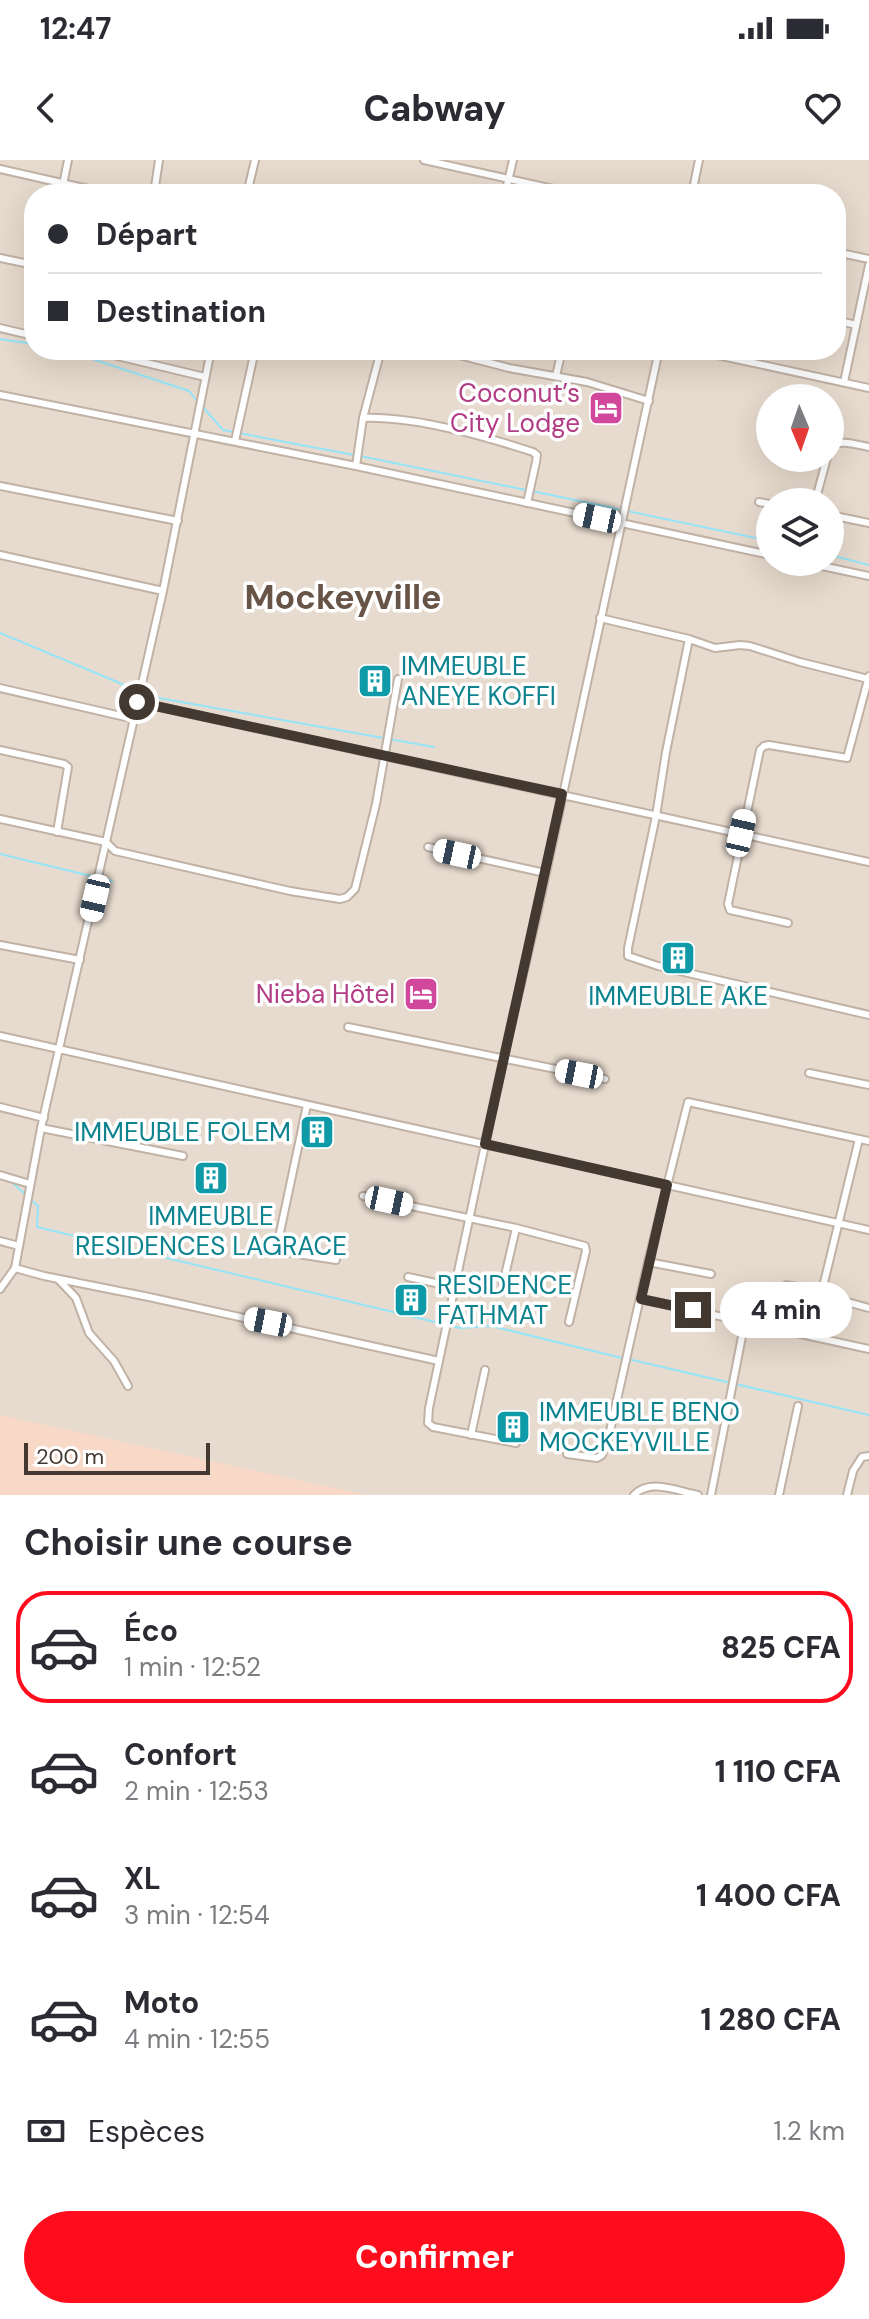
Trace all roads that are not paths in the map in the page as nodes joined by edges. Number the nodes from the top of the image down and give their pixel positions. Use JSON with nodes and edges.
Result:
{"nodes":[{"id":1,"x":68,"y":160,"type":"edge"},
{"id":2,"x":159,"y":160,"type":"edge"},
{"id":3,"x":255,"y":160,"type":"edge"},
{"id":4,"x":424,"y":160,"type":"edge"},
{"id":5,"x":513,"y":160,"type":"edge"},
{"id":6,"x":699,"y":160,"type":"edge"},
{"id":7,"x":0,"y":169,"type":"edge"},
{"id":8,"x":508,"y":179,"type":"junction"},
{"id":9,"x":59,"y":184,"type":"edge"},
{"id":10,"x":63,"y":184,"type":"edge"},
{"id":11,"x":155,"y":184,"type":"edge"},
{"id":12,"x":249,"y":184,"type":"edge"},
{"id":13,"x":507,"y":184,"type":"edge"},
{"id":14,"x":531,"y":184,"type":"edge"},
{"id":15,"x":694,"y":184,"type":"edge"},
{"id":16,"x":846,"y":255,"type":"edge"},
{"id":17,"x":0,"y":258,"type":"edge"},
{"id":18,"x":869,"y":262,"type":"edge"},
{"id":19,"x":24,"y":263,"type":"edge"},
{"id":20,"x":846,"y":322,"type":"edge"},
{"id":21,"x":856,"y":325,"type":"junction"},
{"id":22,"x":0,"y":328,"type":"edge"},
{"id":23,"x":24,"y":334,"type":"edge"},
{"id":24,"x":134,"y":360,"type":"edge"},
{"id":25,"x":209,"y":360,"type":"edge"},
{"id":26,"x":253,"y":360,"type":"edge"},
{"id":27,"x":378,"y":360,"type":"edge"},
{"id":28,"x":476,"y":360,"type":"edge"},
{"id":29,"x":560,"y":360,"type":"edge"},
{"id":30,"x":657,"y":360,"type":"edge"},
{"id":31,"x":739,"y":360,"type":"edge"},
{"id":32,"x":556,"y":376,"type":"junction"},
{"id":33,"x":205,"y":377,"type":"junction"},
{"id":34,"x":844,"y":382,"type":"junction"},
{"id":35,"x":869,"y":388,"type":"edge"},
{"id":36,"x":0,"y":395,"type":"edge"},
{"id":37,"x":649,"y":401,"type":"junction"},
{"id":38,"x":363,"y":418,"type":"junction"},
{"id":39,"x":194,"y":435,"type":"junction"},
{"id":40,"x":235,"y":441,"type":"junction"},
{"id":41,"x":844,"y":443,"type":"edge"},
{"id":42,"x":869,"y":447,"type":"edge"},
{"id":43,"x":356,"y":466,"type":"junction"},
{"id":44,"x":0,"y":486,"type":"edge"},
{"id":45,"x":527,"y":503,"type":"junction"},
{"id":46,"x":844,"y":518,"type":"edge"},
{"id":47,"x":178,"y":521,"type":"junction"},
{"id":48,"x":621,"y":523,"type":"junction"},
{"id":49,"x":869,"y":523,"type":"edge"},
{"id":50,"x":756,"y":552,"type":"edge"},
{"id":51,"x":0,"y":555,"type":"edge"},
{"id":52,"x":844,"y":571,"type":"edge"},
{"id":53,"x":869,"y":576,"type":"edge"},
{"id":54,"x":163,"y":591,"type":"junction"},
{"id":55,"x":600,"y":618,"type":"junction"},
{"id":56,"x":689,"y":639,"type":"junction"},
{"id":57,"x":869,"y":677,"type":"edge"},
{"id":58,"x":398,"y":679,"type":"dead end"},
{"id":59,"x":0,"y":688,"type":"edge"},
{"id":60,"x":137,"y":702,"type":"junction"},
{"id":61,"x":134,"y":719,"type":"junction"},
{"id":62,"x":0,"y":750,"type":"edge"},
{"id":63,"x":385,"y":756,"type":"junction"},
{"id":64,"x":562,"y":794,"type":"junction"},
{"id":65,"x":656,"y":816,"type":"junction"},
{"id":66,"x":0,"y":819,"type":"edge"},
{"id":67,"x":57,"y":832,"type":"junction"},
{"id":68,"x":741,"y":833,"type":"junction"},
{"id":69,"x":106,"y":842,"type":"junction"},
{"id":70,"x":428,"y":847,"type":"dead end"},
{"id":71,"x":869,"y":862,"type":"edge"},
{"id":72,"x":545,"y":873,"type":"junction"},
{"id":73,"x":788,"y":923,"type":"dead end"},
{"id":74,"x":0,"y":945,"type":"edge"},
{"id":75,"x":80,"y":960,"type":"junction"},
{"id":76,"x":869,"y":1015,"type":"edge"},
{"id":77,"x":348,"y":1027,"type":"dead end"},
{"id":78,"x":0,"y":1036,"type":"edge"},
{"id":79,"x":60,"y":1049,"type":"junction"},
{"id":80,"x":503,"y":1060,"type":"junction"},
{"id":81,"x":809,"y":1073,"type":"dead end"},
{"id":82,"x":605,"y":1079,"type":"dead end"},
{"id":83,"x":869,"y":1085,"type":"edge"},
{"id":84,"x":307,"y":1105,"type":"junction"},
{"id":85,"x":0,"y":1107,"type":"edge"},
{"id":86,"x":44,"y":1118,"type":"junction"},
{"id":87,"x":41,"y":1128,"type":"junction"},
{"id":88,"x":859,"y":1139,"type":"junction"},
{"id":89,"x":869,"y":1141,"type":"edge"},
{"id":90,"x":485,"y":1144,"type":"junction"},
{"id":91,"x":183,"y":1156,"type":"dead end"},
{"id":92,"x":0,"y":1175,"type":"edge"},
{"id":93,"x":30,"y":1184,"type":"junction"},
{"id":94,"x":667,"y":1185,"type":"junction"},
{"id":95,"x":363,"y":1196,"type":"dead end"},
{"id":96,"x":469,"y":1218,"type":"junction"},
{"id":97,"x":838,"y":1223,"type":"junction"},
{"id":98,"x":516,"y":1228,"type":"junction"},
{"id":99,"x":869,"y":1230,"type":"edge"},
{"id":100,"x":0,"y":1241,"type":"edge"},
{"id":101,"x":19,"y":1246,"type":"junction"},
{"id":102,"x":336,"y":1260,"type":"dead end"},
{"id":103,"x":648,"y":1262,"type":"junction"},
{"id":104,"x":15,"y":1268,"type":"junction"},
{"id":105,"x":711,"y":1274,"type":"dead end"},
{"id":106,"x":408,"y":1277,"type":"dead end"},
{"id":107,"x":58,"y":1279,"type":"junction"},
{"id":108,"x":503,"y":1284,"type":"dead end"},
{"id":109,"x":786,"y":1285,"type":"dead end"},
{"id":110,"x":454,"y":1287,"type":"junction"},
{"id":111,"x":0,"y":1289,"type":"edge"},
{"id":112,"x":822,"y":1293,"type":"junction"},
{"id":113,"x":641,"y":1299,"type":"junction"},
{"id":114,"x":869,"y":1308,"type":"edge"},
{"id":115,"x":745,"y":1321,"type":"junction"},
{"id":116,"x":569,"y":1322,"type":"dead end"},
{"id":117,"x":814,"y":1337,"type":"junction"},
{"id":118,"x":869,"y":1349,"type":"edge"},
{"id":119,"x":439,"y":1361,"type":"junction"},
{"id":120,"x":485,"y":1370,"type":"dead end"},
{"id":121,"x":128,"y":1386,"type":"dead end"},
{"id":122,"x":798,"y":1406,"type":"dead end"},
{"id":123,"x":471,"y":1435,"type":"junction"},
{"id":124,"x":516,"y":1443,"type":"dead end"},
{"id":125,"x":567,"y":1454,"type":"dead end"},
{"id":126,"x":869,"y":1456,"type":"edge"},
{"id":127,"x":634,"y":1495,"type":"edge"},
{"id":128,"x":698,"y":1495,"type":"edge"},
{"id":129,"x":711,"y":1495,"type":"edge"},
{"id":130,"x":779,"y":1495,"type":"edge"},
{"id":131,"x":847,"y":1495,"type":"edge"}],
"edges":[{"from":1,"to":10,"type":"street"},
{"from":2,"to":11,"type":"street"},
{"from":3,"to":12,"type":"street"},
{"from":4,"to":8,"type":"street"},
{"from":5,"to":8,"type":"street"},
{"from":6,"to":15,"type":"street"},
{"from":7,"to":9,"type":"street"},
{"from":8,"to":13,"type":"street"},
{"from":8,"to":14,"type":"street"},
{"from":16,"to":18,"type":"street"},
{"from":17,"to":19,"type":"street"},
{"from":18,"to":21,"type":"street"},
{"from":20,"to":21,"type":"street"},
{"from":21,"to":34,"type":"street"},
{"from":22,"to":23,"type":"street"},
{"from":24,"to":33,"type":"street"},
{"from":25,"to":33,"type":"street"},
{"from":26,"to":40,"type":"street"},
{"from":27,"to":38,"type":"street"},
{"from":28,"to":32,"type":"street"},
{"from":29,"to":32,"type":"street"},
{"from":30,"to":37,"type":"street"},
{"from":31,"to":34,"type":"street"},
{"from":32,"to":37,"type":"street"},
{"from":33,"to":39,"type":"street"},
{"from":34,"to":35,"type":"street"},
{"from":36,"to":39,"type":"street"},
{"from":37,"to":48,"type":"street"},
{"from":38,"to":43,"type":"street"},
{"from":38,"to":45,"type":"street"},
{"from":39,"to":40,"type":"street"},
{"from":39,"to":47,"type":"street"},
{"from":40,"to":43,"type":"street"},
{"from":41,"to":42,"type":"street"},
{"from":43,"to":45,"type":"street"},
{"from":44,"to":47,"type":"street"},
{"from":45,"to":48,"type":"street"},
{"from":46,"to":49,"type":"street"},
{"from":47,"to":54,"type":"street"},
{"from":48,"to":50,"type":"street"},
{"from":48,"to":55,"type":"street"},
{"from":51,"to":54,"type":"street"},
{"from":52,"to":53,"type":"street"},
{"from":54,"to":60,"type":"street"},
{"from":55,"to":56,"type":"street"},
{"from":55,"to":64,"type":"street"},
{"from":56,"to":57,"type":"street"},
{"from":56,"to":65,"type":"street"},
{"from":57,"to":68,"type":"street"},
{"from":58,"to":63,"type":"street"},
{"from":59,"to":61,"type":"street"},
{"from":60,"to":61,"type":"street"},
{"from":60,"to":63,"type":"street"},
{"from":61,"to":69,"type":"street"},
{"from":62,"to":67,"type":"street"},
{"from":63,"to":64,"type":"street"},
{"from":63,"to":69,"type":"street"},
{"from":64,"to":65,"type":"street"},
{"from":64,"to":72,"type":"street"},
{"from":65,"to":68,"type":"street"},
{"from":65,"to":76,"type":"street"},
{"from":66,"to":67,"type":"street"},
{"from":67,"to":69,"type":"street"},
{"from":68,"to":71,"type":"street"},
{"from":68,"to":73,"type":"street"},
{"from":69,"to":75,"type":"street"},
{"from":70,"to":72,"type":"street"},
{"from":72,"to":80,"type":"street"},
{"from":74,"to":75,"type":"street"},
{"from":75,"to":79,"type":"street"},
{"from":77,"to":80,"type":"street"},
{"from":78,"to":79,"type":"street"},
{"from":79,"to":84,"type":"street"},
{"from":79,"to":86,"type":"street"},
{"from":80,"to":82,"type":"street"},
{"from":80,"to":90,"type":"street"},
{"from":81,"to":83,"type":"street"},
{"from":84,"to":90,"type":"street"},
{"from":84,"to":102,"type":"street"},
{"from":85,"to":86,"type":"street"},
{"from":86,"to":87,"type":"street"},
{"from":87,"to":91,"type":"street"},
{"from":87,"to":93,"type":"street"},
{"from":88,"to":89,"type":"street"},
{"from":88,"to":94,"type":"street"},
{"from":88,"to":97,"type":"street"},
{"from":90,"to":94,"type":"street"},
{"from":90,"to":96,"type":"street"},
{"from":92,"to":93,"type":"street"},
{"from":93,"to":101,"type":"street"},
{"from":94,"to":97,"type":"street"},
{"from":94,"to":103,"type":"street"},
{"from":95,"to":96,"type":"street"},
{"from":96,"to":98,"type":"street"},
{"from":96,"to":110,"type":"street"},
{"from":97,"to":99,"type":"street"},
{"from":97,"to":112,"type":"street"},
{"from":98,"to":108,"type":"street"},
{"from":98,"to":116,"type":"street"},
{"from":100,"to":101,"type":"street"},
{"from":101,"to":104,"type":"street"},
{"from":103,"to":105,"type":"street"},
{"from":103,"to":113,"type":"street"},
{"from":104,"to":107,"type":"street"},
{"from":104,"to":111,"type":"street"},
{"from":106,"to":110,"type":"street"},
{"from":107,"to":119,"type":"street"},
{"from":107,"to":121,"type":"street"},
{"from":109,"to":112,"type":"street"},
{"from":110,"to":119,"type":"street"},
{"from":112,"to":114,"type":"street"},
{"from":112,"to":117,"type":"street"},
{"from":113,"to":115,"type":"street"},
{"from":113,"to":125,"type":"street"},
{"from":115,"to":117,"type":"street"},
{"from":115,"to":129,"type":"street"},
{"from":117,"to":118,"type":"street"},
{"from":119,"to":123,"type":"street"},
{"from":120,"to":123,"type":"street"},
{"from":122,"to":130,"type":"street"},
{"from":123,"to":124,"type":"street"},
{"from":126,"to":131,"type":"street"},
{"from":127,"to":128,"type":"street"}]}
